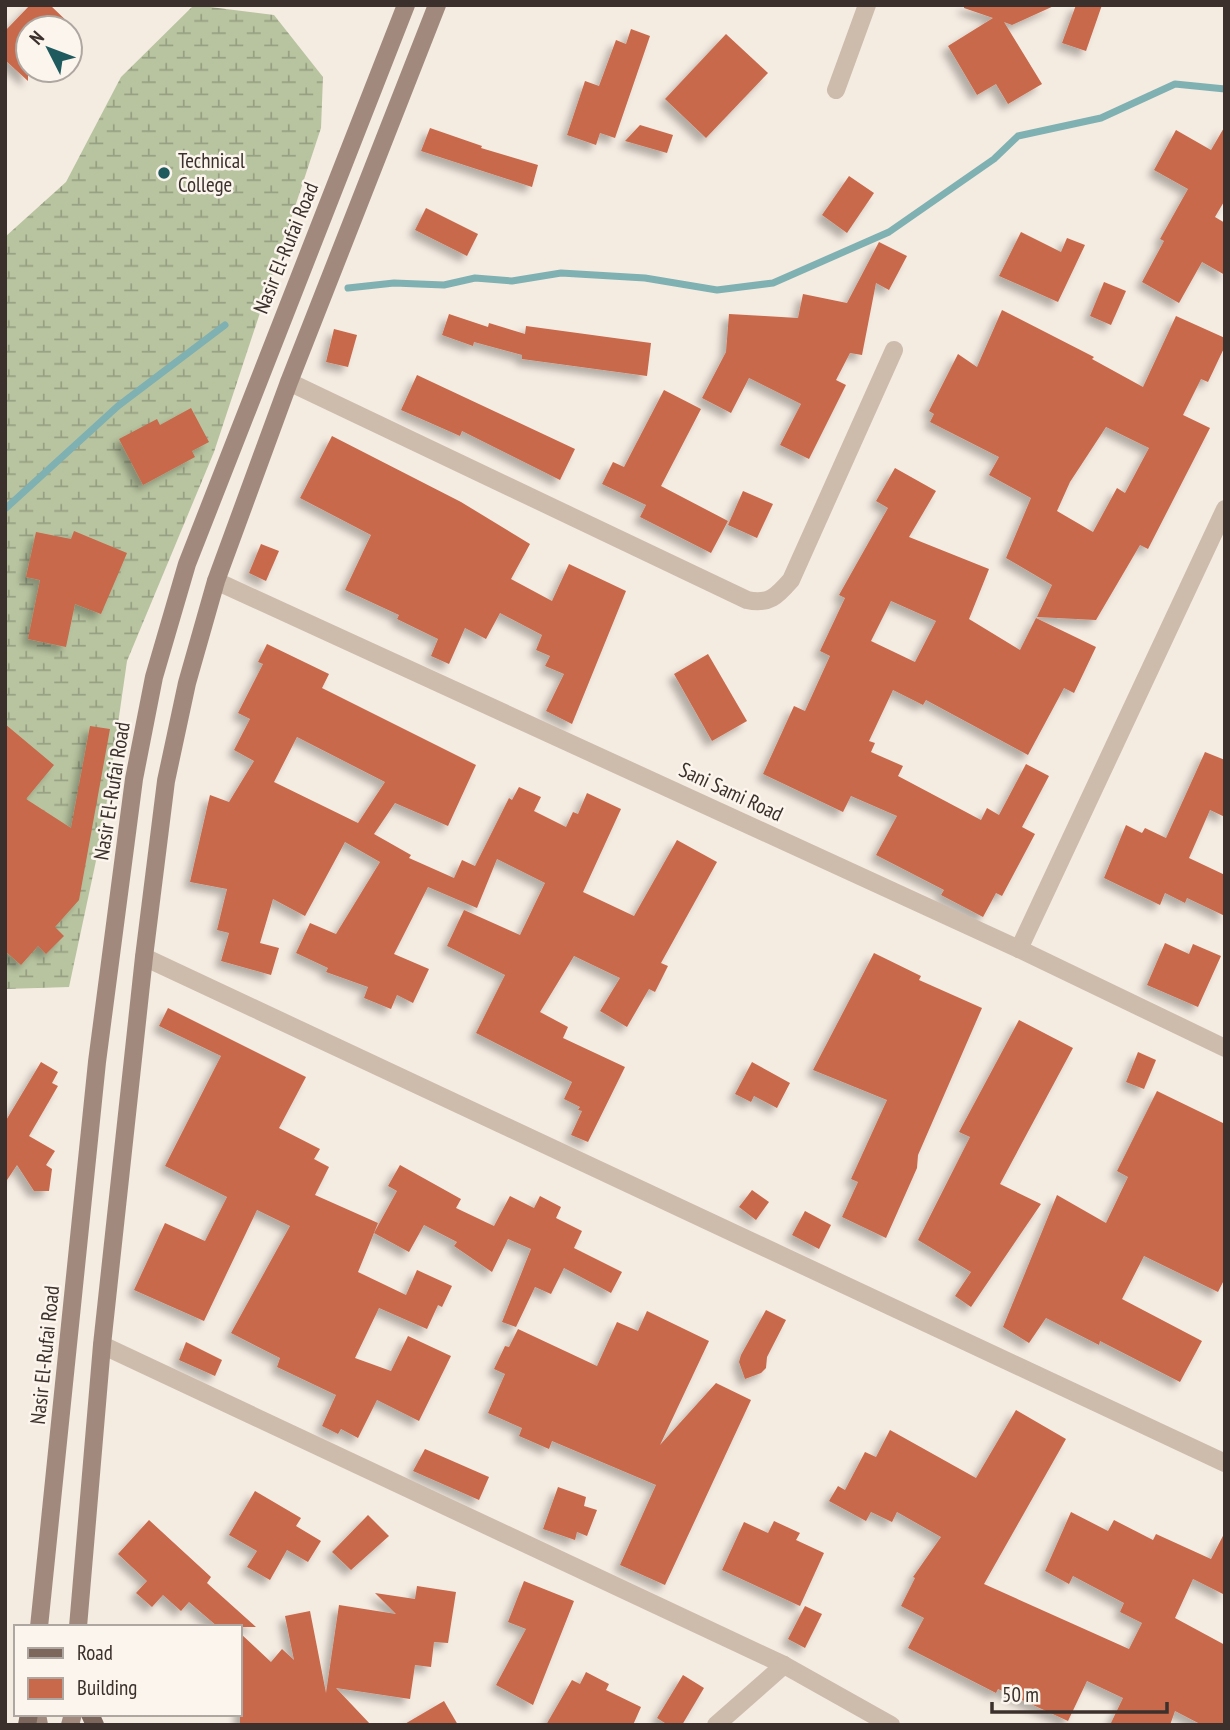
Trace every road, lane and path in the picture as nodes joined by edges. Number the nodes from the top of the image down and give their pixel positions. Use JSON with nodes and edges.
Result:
{"nodes":[{"id":1,"x":406,"y":5,"type":"edge"},
{"id":2,"x":437,"y":5,"type":"edge"},
{"id":3,"x":867,"y":5,"type":"edge"},
{"id":4,"x":836,"y":90,"type":"dead end"},
{"id":5,"x":361,"y":119,"type":"junction"},
{"id":6,"x":388,"y":129,"type":"junction"},
{"id":7,"x":894,"y":350,"type":"dead end"},
{"id":8,"x":289,"y":382,"type":"junction"},
{"id":9,"x":1225,"y":509,"type":"edge"},
{"id":10,"x":216,"y":581,"type":"junction"},
{"id":11,"x":1019,"y":949,"type":"junction"},
{"id":12,"x":144,"y":957,"type":"junction"},
{"id":13,"x":1225,"y":1048,"type":"edge"},
{"id":14,"x":102,"y":1345,"type":"junction"},
{"id":15,"x":1225,"y":1463,"type":"edge"},
{"id":16,"x":39,"y":1625,"type":"edge"},
{"id":17,"x":78,"y":1625,"type":"edge"},
{"id":18,"x":784,"y":1665,"type":"junction"},
{"id":19,"x":716,"y":1725,"type":"edge"},
{"id":20,"x":891,"y":1725,"type":"edge"}],
"edges":[{"from":1,"to":5,"type":"main road","name":"Nasir El-Rufai Road"},
{"from":2,"to":6,"type":"main road"},
{"from":3,"to":4,"type":"street"},
{"from":5,"to":6,"type":"main road"},
{"from":5,"to":16,"type":"main road","name":"Nasir El-Rufai Road"},
{"from":6,"to":8,"type":"main road"},
{"from":7,"to":8,"type":"street"},
{"from":8,"to":10,"type":"main road"},
{"from":9,"to":11,"type":"street"},
{"from":10,"to":11,"type":"street","name":"Sani Sami Road"},
{"from":10,"to":12,"type":"main road"},
{"from":11,"to":13,"type":"street","name":"Sani Sami Road"},
{"from":12,"to":14,"type":"main road"},
{"from":12,"to":15,"type":"street"},
{"from":14,"to":17,"type":"main road"},
{"from":14,"to":18,"type":"street"},
{"from":18,"to":19,"type":"street"},
{"from":18,"to":20,"type":"street"}]}
